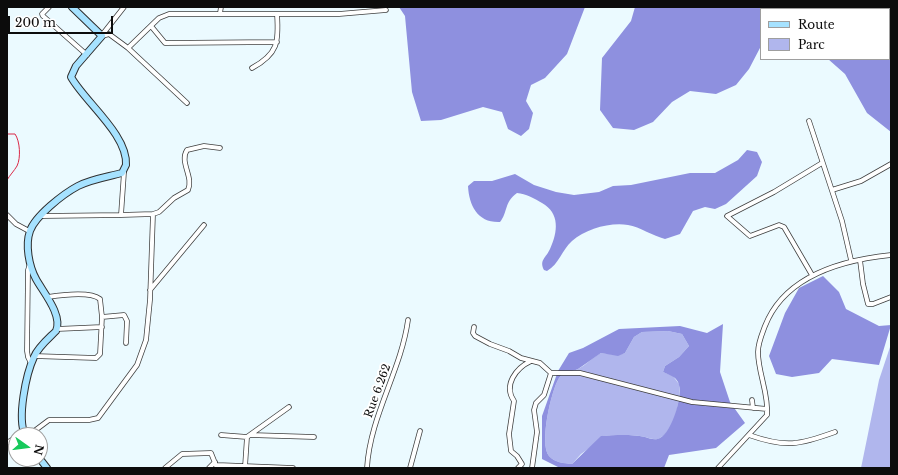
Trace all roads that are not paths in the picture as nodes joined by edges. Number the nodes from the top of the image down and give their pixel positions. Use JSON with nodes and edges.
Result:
{"nodes":[{"id":1,"x":49,"y":7,"type":"edge"},
{"id":2,"x":72,"y":7,"type":"edge"},
{"id":3,"x":124,"y":7,"type":"edge"},
{"id":4,"x":221,"y":7,"type":"edge"},
{"id":5,"x":386,"y":10,"type":"dead end"},
{"id":6,"x":220,"y":13,"type":"junction"},
{"id":7,"x":277,"y":14,"type":"junction"},
{"id":8,"x":151,"y":26,"type":"junction"},
{"id":9,"x":102,"y":36,"type":"junction"},
{"id":10,"x":277,"y":42,"type":"junction"},
{"id":11,"x":128,"y":48,"type":"junction"},
{"id":12,"x":87,"y":54,"type":"junction"},
{"id":13,"x":252,"y":68,"type":"dead end"},
{"id":14,"x":187,"y":103,"type":"dead end"},
{"id":15,"x":809,"y":121,"type":"dead end"},
{"id":16,"x":220,"y":148,"type":"dead end"},
{"id":17,"x":822,"y":163,"type":"junction"},
{"id":18,"x":891,"y":164,"type":"edge"},
{"id":19,"x":124,"y":172,"type":"junction"},
{"id":20,"x":832,"y":190,"type":"junction"},
{"id":21,"x":153,"y":214,"type":"junction"},
{"id":22,"x":7,"y":215,"type":"edge"},
{"id":23,"x":121,"y":215,"type":"junction"},
{"id":24,"x":42,"y":216,"type":"junction"},
{"id":25,"x":204,"y":225,"type":"dead end"},
{"id":26,"x":30,"y":232,"type":"junction"},
{"id":27,"x":891,"y":255,"type":"edge"},
{"id":28,"x":851,"y":260,"type":"junction"},
{"id":29,"x":860,"y":260,"type":"junction"},
{"id":30,"x":30,"y":264,"type":"junction"},
{"id":31,"x":812,"y":275,"type":"junction"},
{"id":32,"x":150,"y":290,"type":"junction"},
{"id":33,"x":48,"y":297,"type":"junction"},
{"id":34,"x":891,"y":297,"type":"edge"},
{"id":35,"x":102,"y":317,"type":"junction"},
{"id":36,"x":408,"y":320,"type":"dead end"},
{"id":37,"x":102,"y":327,"type":"junction"},
{"id":38,"x":474,"y":327,"type":"dead end"},
{"id":39,"x":57,"y":329,"type":"junction"},
{"id":40,"x":126,"y":342,"type":"dead end"},
{"id":41,"x":34,"y":356,"type":"junction"},
{"id":42,"x":532,"y":361,"type":"junction"},
{"id":43,"x":31,"y":363,"type":"junction"},
{"id":44,"x":551,"y":373,"type":"junction"},
{"id":45,"x":752,"y":400,"type":"dead end"},
{"id":46,"x":289,"y":407,"type":"dead end"},
{"id":47,"x":753,"y":408,"type":"junction"},
{"id":48,"x":767,"y":409,"type":"junction"},
{"id":49,"x":24,"y":427,"type":"edge"},
{"id":50,"x":38,"y":427,"type":"edge"},
{"id":51,"x":420,"y":431,"type":"dead end"},
{"id":52,"x":835,"y":432,"type":"dead end"},
{"id":53,"x":221,"y":435,"type":"dead end"},
{"id":54,"x":249,"y":436,"type":"junction"},
{"id":55,"x":749,"y":436,"type":"junction"},
{"id":56,"x":314,"y":437,"type":"dead end"},
{"id":57,"x":217,"y":465,"type":"edge"},
{"id":58,"x":244,"y":467,"type":"junction"},
{"id":59,"x":165,"y":468,"type":"edge"},
{"id":60,"x":209,"y":468,"type":"edge"},
{"id":61,"x":293,"y":468,"type":"edge"},
{"id":62,"x":367,"y":468,"type":"edge"},
{"id":63,"x":410,"y":468,"type":"edge"},
{"id":64,"x":518,"y":468,"type":"edge"},
{"id":65,"x":532,"y":468,"type":"edge"},
{"id":66,"x":718,"y":468,"type":"edge"}],
"edges":[{"from":1,"to":12,"type":"street"},
{"from":2,"to":9,"type":"street"},
{"from":3,"to":9,"type":"street"},
{"from":4,"to":6,"type":"street"},
{"from":5,"to":7,"type":"street"},
{"from":6,"to":7,"type":"street"},
{"from":6,"to":8,"type":"street"},
{"from":7,"to":10,"type":"street"},
{"from":8,"to":10,"type":"street"},
{"from":8,"to":11,"type":"street"},
{"from":9,"to":11,"type":"street"},
{"from":9,"to":12,"type":"street"},
{"from":10,"to":13,"type":"street"},
{"from":11,"to":14,"type":"street"},
{"from":12,"to":19,"type":"street"},
{"from":15,"to":17,"type":"street"},
{"from":16,"to":21,"type":"street"},
{"from":17,"to":20,"type":"street"},
{"from":17,"to":31,"type":"street"},
{"from":18,"to":20,"type":"street"},
{"from":19,"to":23,"type":"street"},
{"from":19,"to":24,"type":"street"},
{"from":20,"to":28,"type":"street"},
{"from":21,"to":23,"type":"street"},
{"from":21,"to":32,"type":"street"},
{"from":22,"to":26,"type":"street"},
{"from":23,"to":24,"type":"street"},
{"from":24,"to":26,"type":"street"},
{"from":25,"to":32,"type":"street"},
{"from":26,"to":30,"type":"street"},
{"from":27,"to":29,"type":"street"},
{"from":28,"to":29,"type":"street"},
{"from":28,"to":31,"type":"street"},
{"from":29,"to":34,"type":"street"},
{"from":30,"to":33,"type":"street"},
{"from":30,"to":43,"type":"street"},
{"from":31,"to":48,"type":"street"},
{"from":32,"to":50,"type":"street"},
{"from":33,"to":35,"type":"street"},
{"from":33,"to":39,"type":"street"},
{"from":35,"to":37,"type":"street"},
{"from":35,"to":40,"type":"street"},
{"from":36,"to":62,"type":"street","name":"Rue 6.262"},
{"from":37,"to":39,"type":"street"},
{"from":37,"to":41,"type":"street"},
{"from":38,"to":42,"type":"street"},
{"from":39,"to":41,"type":"street"},
{"from":41,"to":43,"type":"street"},
{"from":42,"to":44,"type":"street"},
{"from":42,"to":64,"type":"street"},
{"from":43,"to":49,"type":"street"},
{"from":44,"to":47,"type":"street"},
{"from":44,"to":65,"type":"street"},
{"from":45,"to":47,"type":"street"},
{"from":46,"to":54,"type":"street"},
{"from":47,"to":48,"type":"street"},
{"from":48,"to":55,"type":"street"},
{"from":51,"to":63,"type":"street"},
{"from":52,"to":55,"type":"street"},
{"from":53,"to":54,"type":"street"},
{"from":54,"to":56,"type":"street"},
{"from":54,"to":58,"type":"street"},
{"from":55,"to":66,"type":"street"},
{"from":57,"to":58,"type":"street"},
{"from":57,"to":59,"type":"street"},
{"from":57,"to":60,"type":"street"},
{"from":58,"to":61,"type":"street"}]}
